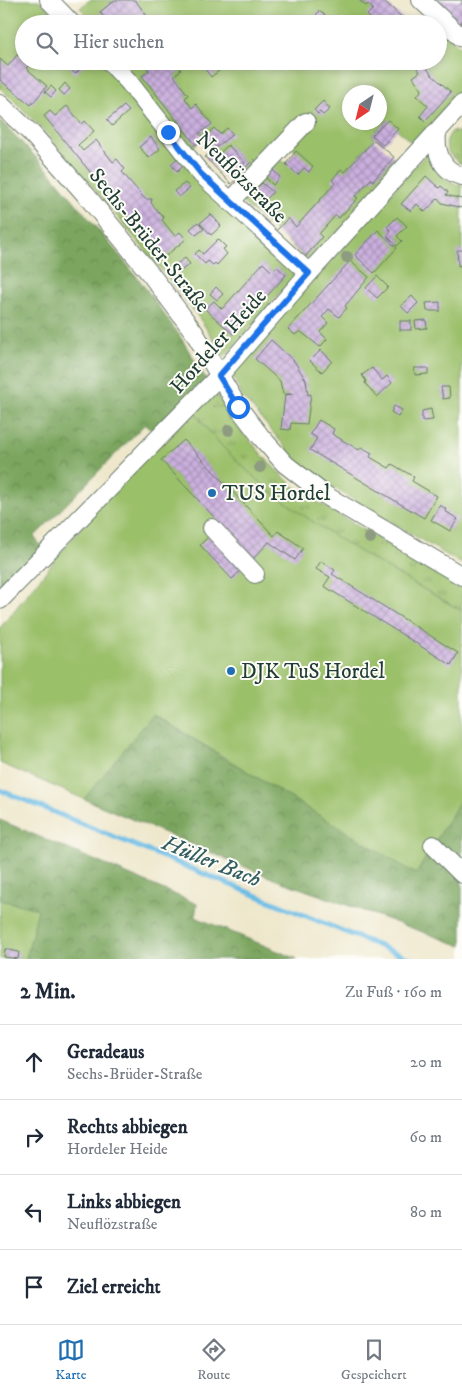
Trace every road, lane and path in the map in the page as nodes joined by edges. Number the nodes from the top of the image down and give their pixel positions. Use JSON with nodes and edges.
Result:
{"nodes":[{"id":1,"x":49,"y":0,"type":"edge"},
{"id":2,"x":421,"y":0,"type":"edge"},
{"id":3,"x":63,"y":15,"type":"edge"},
{"id":4,"x":438,"y":15,"type":"edge"},
{"id":5,"x":447,"y":23,"type":"edge"},
{"id":6,"x":461,"y":36,"type":"edge"},
{"id":7,"x":118,"y":70,"type":"edge"},
{"id":8,"x":0,"y":104,"type":"edge"},
{"id":9,"x":462,"y":104,"type":"edge"},
{"id":10,"x":306,"y":122,"type":"dead end"},
{"id":11,"x":437,"y":132,"type":"junction"},
{"id":12,"x":462,"y":176,"type":"edge"},
{"id":13,"x":230,"y":202,"type":"junction"},
{"id":14,"x":309,"y":273,"type":"junction"},
{"id":15,"x":219,"y":376,"type":"junction"},
{"id":16,"x":212,"y":528,"type":"dead end"},
{"id":17,"x":255,"y":574,"type":"dead end"},
{"id":18,"x":462,"y":576,"type":"edge"},
{"id":19,"x":0,"y":600,"type":"edge"},
{"id":20,"x":433,"y":844,"type":"dead end"},
{"id":21,"x":462,"y":874,"type":"edge"}],
"edges":[{"from":1,"to":3,"type":"street"},
{"from":2,"to":4,"type":"street"},
{"from":5,"to":6,"type":"street"},
{"from":7,"to":13,"type":"street","name":"Neuflözstraße"},
{"from":8,"to":15,"type":"street","name":"Sechs-Brüder-Straße"},
{"from":9,"to":11,"type":"street","name":"Hordeler Heide"},
{"from":10,"to":13,"type":"street"},
{"from":11,"to":12,"type":"street"},
{"from":11,"to":14,"type":"street","name":"Hordeler Heide"},
{"from":13,"to":14,"type":"street","name":"Neuflözstraße"},
{"from":14,"to":15,"type":"street","name":"Hordeler Heide"},
{"from":15,"to":18,"type":"street","name":"Sechs-Brüder-Straße"},
{"from":15,"to":19,"type":"street","name":"Hordeler Heide"},
{"from":16,"to":17,"type":"street"},
{"from":20,"to":21,"type":"street"}]}
